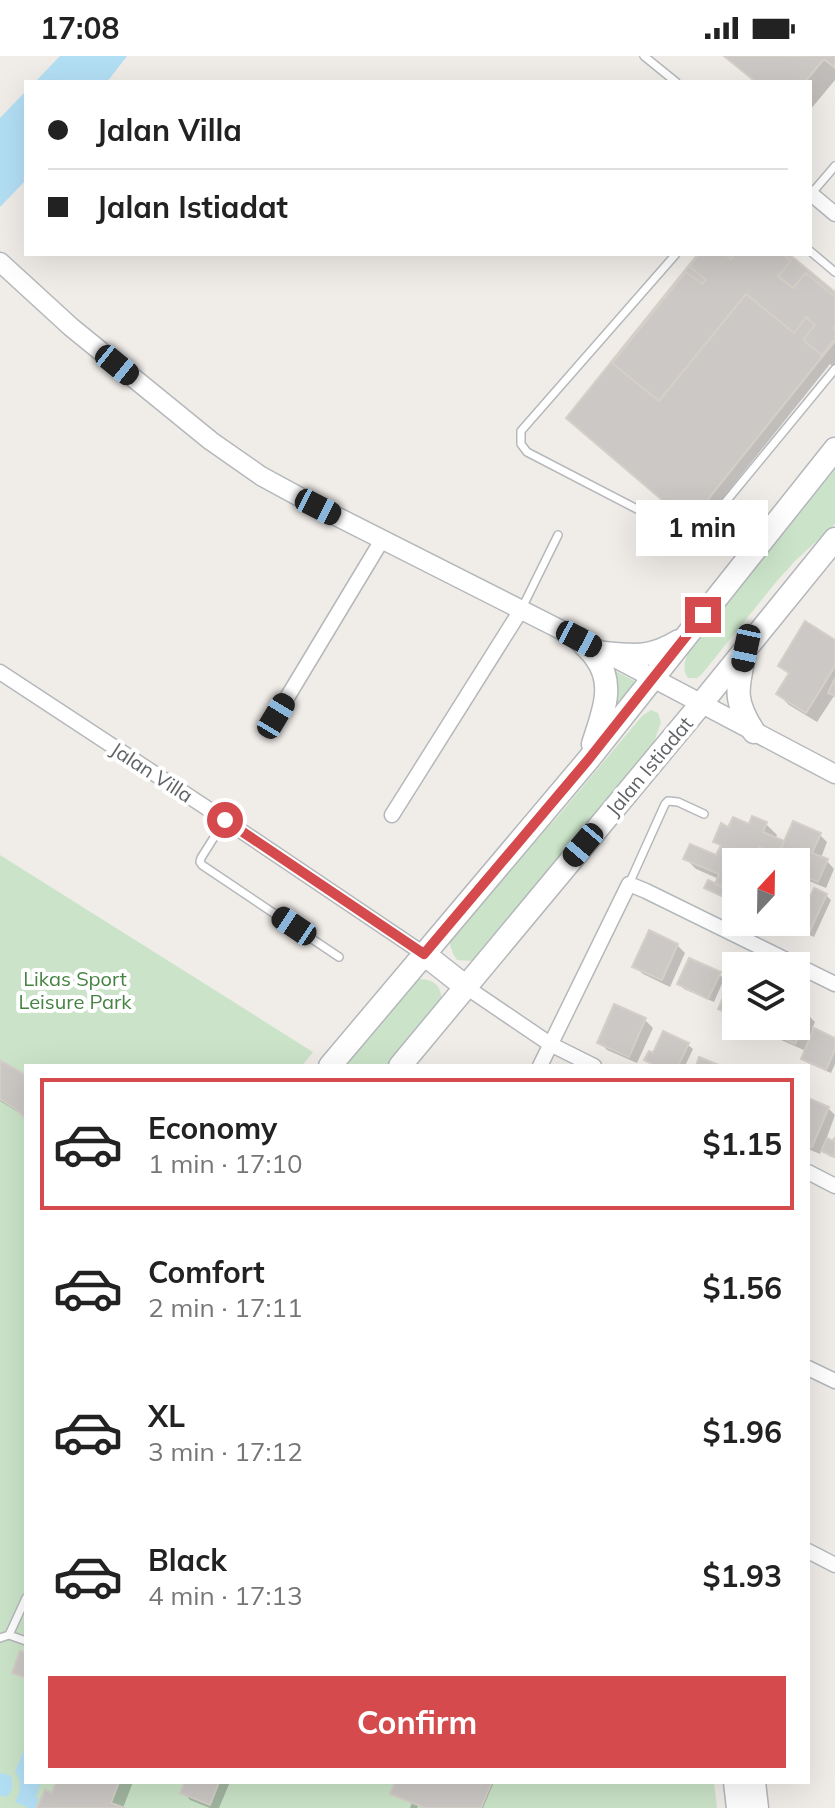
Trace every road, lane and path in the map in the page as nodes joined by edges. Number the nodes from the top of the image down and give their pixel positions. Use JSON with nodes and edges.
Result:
{"nodes":[{"id":1,"x":644,"y":56,"type":"edge"},
{"id":2,"x":674,"y":80,"type":"edge"},
{"id":3,"x":835,"y":166,"type":"edge"},
{"id":4,"x":812,"y":193,"type":"edge"},
{"id":5,"x":812,"y":195,"type":"edge"},
{"id":6,"x":835,"y":214,"type":"edge"},
{"id":7,"x":812,"y":253,"type":"edge"},
{"id":8,"x":674,"y":256,"type":"edge"},
{"id":9,"x":835,"y":258,"type":"edge"},
{"id":10,"x":0,"y":262,"type":"edge"},
{"id":11,"x":832,"y":269,"type":"edge"},
{"id":12,"x":835,"y":369,"type":"edge"},
{"id":13,"x":835,"y":449,"type":"edge"},
{"id":14,"x":558,"y":535,"type":"dead end"},
{"id":15,"x":835,"y":539,"type":"edge"},
{"id":16,"x":382,"y":540,"type":"junction"},
{"id":17,"x":521,"y":610,"type":"junction"},
{"id":18,"x":579,"y":639,"type":"junction"},
{"id":19,"x":684,"y":639,"type":"junction"},
{"id":20,"x":746,"y":648,"type":"junction"},
{"id":21,"x":604,"y":653,"type":"junction"},
{"id":22,"x":0,"y":672,"type":"edge"},
{"id":23,"x":652,"y":678,"type":"junction"},
{"id":24,"x":701,"y":704,"type":"junction"},
{"id":25,"x":276,"y":716,"type":"dead end"},
{"id":26,"x":754,"y":732,"type":"junction"},
{"id":27,"x":588,"y":760,"type":"junction"},
{"id":28,"x":835,"y":774,"type":"edge"},
{"id":29,"x":704,"y":814,"type":"dead end"},
{"id":30,"x":392,"y":815,"type":"dead end"},
{"id":31,"x":225,"y":820,"type":"junction"},
{"id":32,"x":629,"y":884,"type":"junction"},
{"id":33,"x":424,"y":954,"type":"junction"},
{"id":34,"x":339,"y":957,"type":"dead end"},
{"id":35,"x":835,"y":984,"type":"edge"},
{"id":36,"x":466,"y":987,"type":"junction"},
{"id":37,"x":550,"y":1044,"type":"junction"},
{"id":38,"x":332,"y":1064,"type":"edge"},
{"id":39,"x":402,"y":1064,"type":"edge"},
{"id":40,"x":541,"y":1064,"type":"edge"},
{"id":41,"x":590,"y":1064,"type":"edge"},
{"id":42,"x":810,"y":1173,"type":"edge"},
{"id":43,"x":835,"y":1186,"type":"edge"},
{"id":44,"x":810,"y":1369,"type":"edge"},
{"id":45,"x":835,"y":1381,"type":"edge"},
{"id":46,"x":810,"y":1552,"type":"edge"},
{"id":47,"x":835,"y":1565,"type":"edge"},
{"id":48,"x":24,"y":1602,"type":"edge"},
{"id":49,"x":9,"y":1635,"type":"junction"},
{"id":50,"x":0,"y":1638,"type":"edge"},
{"id":51,"x":24,"y":1640,"type":"edge"},
{"id":52,"x":735,"y":1784,"type":"edge"},
{"id":53,"x":754,"y":1784,"type":"edge"},
{"id":54,"x":738,"y":1808,"type":"edge"},
{"id":55,"x":757,"y":1808,"type":"edge"}],
"edges":[{"from":1,"to":2,"type":"lane"},
{"from":3,"to":4,"type":"lane"},
{"from":5,"to":6,"type":"street"},
{"from":7,"to":11,"type":"lane"},
{"from":8,"to":12,"type":"lane"},
{"from":9,"to":11,"type":"lane"},
{"from":10,"to":16,"type":"street"},
{"from":13,"to":19,"type":"main road"},
{"from":14,"to":17,"type":"lane"},
{"from":15,"to":20,"type":"main road","name":"Jalan Istiadat"},
{"from":16,"to":17,"type":"street"},
{"from":16,"to":25,"type":"street"},
{"from":17,"to":18,"type":"street"},
{"from":17,"to":30,"type":"street"},
{"from":18,"to":21,"type":"street"},
{"from":18,"to":27,"type":"main road"},
{"from":19,"to":21,"type":"main road"},
{"from":19,"to":23,"type":"main road"},
{"from":20,"to":24,"type":"main road","name":"Jalan Istiadat"},
{"from":20,"to":26,"type":"main road"},
{"from":21,"to":23,"type":"street"},
{"from":22,"to":31,"type":"street","name":"Jalan Villa"},
{"from":23,"to":24,"type":"street"},
{"from":23,"to":27,"type":"main road"},
{"from":24,"to":26,"type":"street"},
{"from":24,"to":36,"type":"main road","name":"Jalan Istiadat"},
{"from":26,"to":28,"type":"street"},
{"from":27,"to":33,"type":"main road"},
{"from":29,"to":32,"type":"lane"},
{"from":31,"to":33,"type":"street","name":"Jalan Villa"},
{"from":31,"to":34,"type":"lane"},
{"from":32,"to":35,"type":"street"},
{"from":32,"to":37,"type":"street"},
{"from":33,"to":36,"type":"main road"},
{"from":33,"to":38,"type":"main road"},
{"from":36,"to":37,"type":"street"},
{"from":36,"to":39,"type":"main road","name":"Jalan Istiadat"},
{"from":37,"to":40,"type":"street"},
{"from":37,"to":41,"type":"street"},
{"from":42,"to":43,"type":"street"},
{"from":44,"to":45,"type":"street"},
{"from":46,"to":47,"type":"street"},
{"from":48,"to":49,"type":"lane"},
{"from":49,"to":50,"type":"lane"},
{"from":49,"to":51,"type":"lane"},
{"from":52,"to":54,"type":"main road"},
{"from":53,"to":55,"type":"main road"}]}
